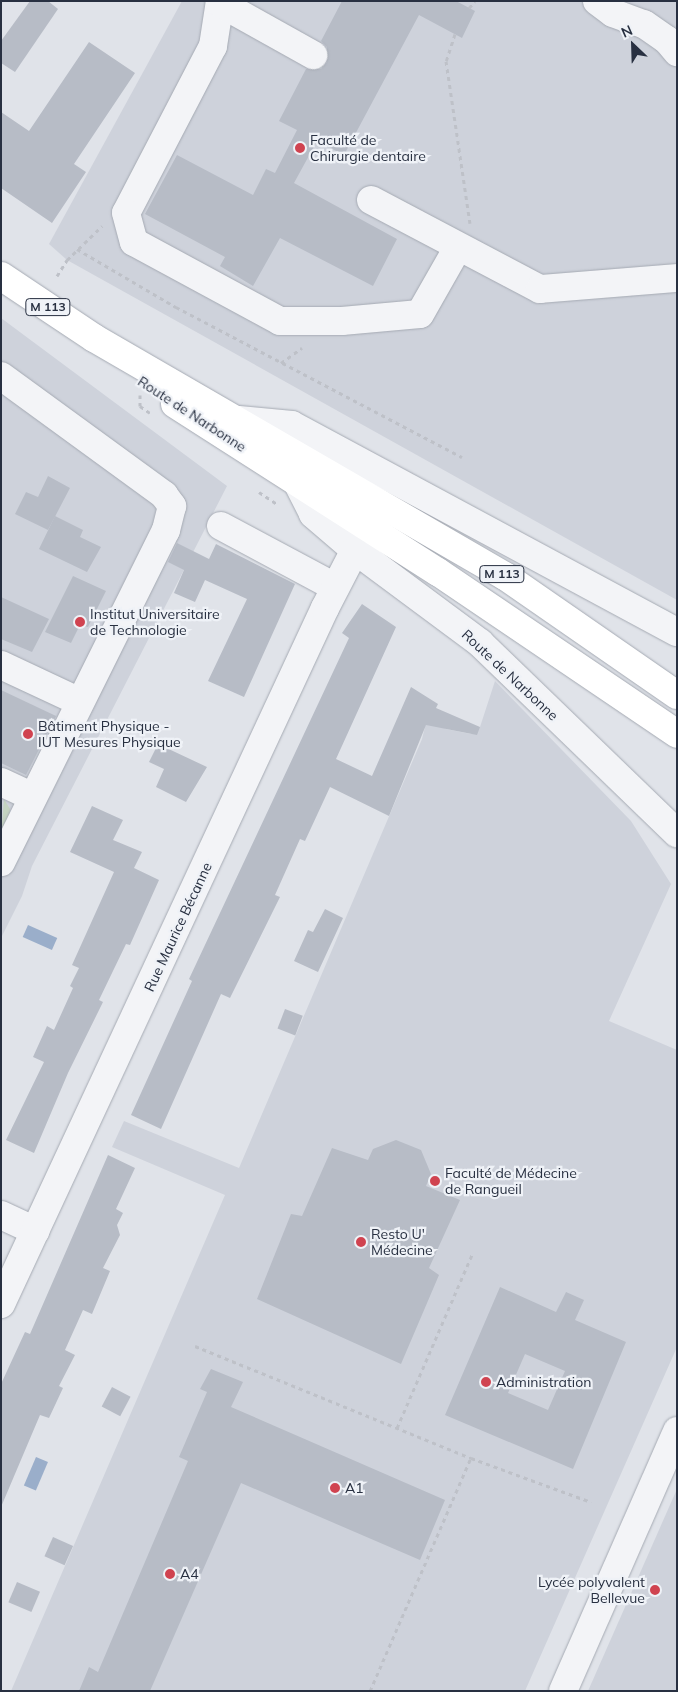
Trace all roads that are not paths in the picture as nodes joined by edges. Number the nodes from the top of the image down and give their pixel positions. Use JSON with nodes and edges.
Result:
{"nodes":[{"id":1,"x":597,"y":1,"type":"edge"},
{"id":2,"x":220,"y":2,"type":"edge"},
{"id":3,"x":677,"y":52,"type":"edge"},
{"id":4,"x":313,"y":55,"type":"dead end"},
{"id":5,"x":371,"y":200,"type":"dead end"},
{"id":6,"x":466,"y":251,"type":"junction"},
{"id":7,"x":1,"y":276,"type":"edge"},
{"id":8,"x":677,"y":278,"type":"edge"},
{"id":9,"x":94,"y":338,"type":"junction"},
{"id":10,"x":1,"y":376,"type":"edge"},
{"id":11,"x":239,"y":420,"type":"junction"},
{"id":12,"x":297,"y":482,"type":"junction"},
{"id":13,"x":222,"y":526,"type":"dead end"},
{"id":14,"x":355,"y":550,"type":"junction"},
{"id":15,"x":335,"y":587,"type":"junction"},
{"id":16,"x":677,"y":632,"type":"edge"},
{"id":17,"x":1,"y":665,"type":"edge"},
{"id":18,"x":677,"y":695,"type":"edge"},
{"id":19,"x":80,"y":702,"type":"junction"},
{"id":20,"x":677,"y":734,"type":"edge"},
{"id":21,"x":1,"y":782,"type":"edge"},
{"id":22,"x":33,"y":797,"type":"junction"},
{"id":23,"x":677,"y":833,"type":"edge"},
{"id":24,"x":1,"y":862,"type":"edge"},
{"id":25,"x":1,"y":1215,"type":"edge"},
{"id":26,"x":35,"y":1231,"type":"junction"},
{"id":27,"x":1,"y":1304,"type":"edge"},
{"id":28,"x":677,"y":1431,"type":"edge"},
{"id":29,"x":564,"y":1691,"type":"edge"}],
"edges":[{"from":1,"to":3,"type":"street"},
{"from":2,"to":4,"type":"street"},
{"from":2,"to":6,"type":"street"},
{"from":5,"to":6,"type":"street"},
{"from":6,"to":8,"type":"street"},
{"from":7,"to":9,"type":"main road","name":"Route de Narbonne","number":"M 113"},
{"from":9,"to":11,"type":"main road","name":"Route de Narbonne","number":"M 113"},
{"from":9,"to":12,"type":"main road","name":"Route de Narbonne","number":"M 113"},
{"from":10,"to":19,"type":"street"},
{"from":11,"to":16,"type":"street","name":"Route de Narbonne"},
{"from":11,"to":18,"type":"main road","name":"Route de Narbonne","number":"M 113"},
{"from":12,"to":14,"type":"street","name":"Route de Narbonne"},
{"from":12,"to":20,"type":"main road","name":"Route de Narbonne","number":"M 113"},
{"from":13,"to":15,"type":"street"},
{"from":14,"to":15,"type":"street","name":"Rue Maurice Bécanne"},
{"from":14,"to":23,"type":"street","name":"Route de Narbonne"},
{"from":15,"to":26,"type":"street","name":"Rue Maurice Bécanne"},
{"from":17,"to":19,"type":"street"},
{"from":19,"to":22,"type":"street"},
{"from":21,"to":22,"type":"street"},
{"from":22,"to":24,"type":"street"},
{"from":25,"to":26,"type":"street"},
{"from":26,"to":27,"type":"street","name":"Rue Maurice Bécanne"},
{"from":28,"to":29,"type":"street"}]}
